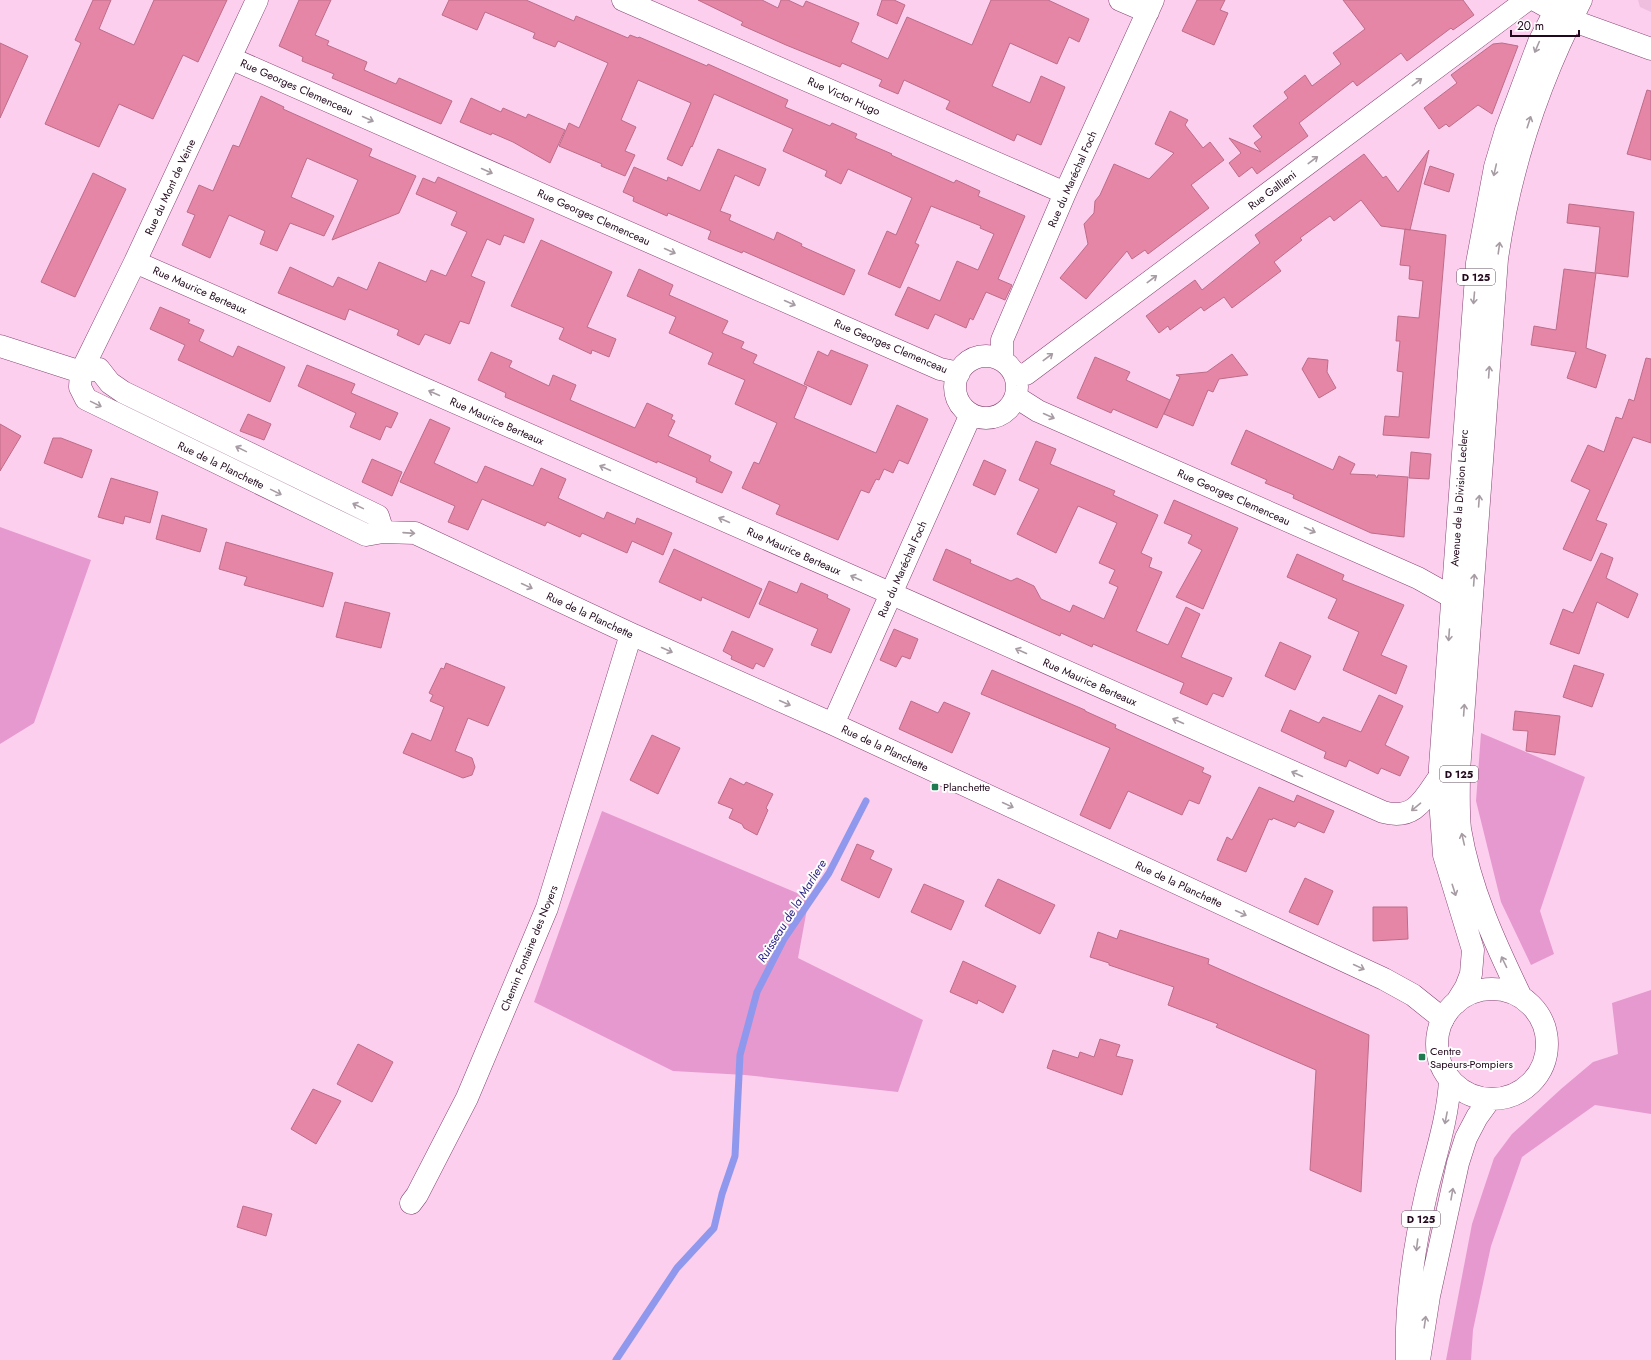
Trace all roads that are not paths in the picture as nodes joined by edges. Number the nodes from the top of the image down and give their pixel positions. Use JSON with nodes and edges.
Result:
{"nodes":[{"id":1,"x":257,"y":0,"type":"edge"},
{"id":2,"x":623,"y":0,"type":"edge"},
{"id":3,"x":1120,"y":0,"type":"edge"},
{"id":4,"x":1526,"y":0,"type":"edge"},
{"id":5,"x":1534,"y":0,"type":"edge"},
{"id":6,"x":1581,"y":0,"type":"edge"},
{"id":7,"x":1151,"y":6,"type":"edge"},
{"id":8,"x":1563,"y":11,"type":"edge"},
{"id":9,"x":1651,"y":49,"type":"edge"},
{"id":10,"x":230,"y":58,"type":"junction"},
{"id":11,"x":1065,"y":193,"type":"junction"},
{"id":12,"x":135,"y":262,"type":"junction"},
{"id":13,"x":0,"y":346,"type":"edge"},
{"id":14,"x":1008,"y":368,"type":"junction"},
{"id":15,"x":81,"y":372,"type":"junction"},
{"id":16,"x":959,"y":373,"type":"junction"},
{"id":17,"x":1016,"y":397,"type":"junction"},
{"id":18,"x":971,"y":414,"type":"junction"},
{"id":19,"x":1476,"y":540,"type":"junction"},
{"id":20,"x":1454,"y":569,"type":"junction"},
{"id":21,"x":1418,"y":578,"type":"junction"},
{"id":22,"x":891,"y":593,"type":"junction"},
{"id":23,"x":1452,"y":596,"type":"junction"},
{"id":24,"x":631,"y":634,"type":"junction"},
{"id":25,"x":833,"y":724,"type":"junction"},
{"id":26,"x":1440,"y":776,"type":"junction"},
{"id":27,"x":1521,"y":997,"type":"junction"},
{"id":28,"x":1449,"y":1011,"type":"junction"},
{"id":29,"x":1450,"y":1080,"type":"junction"},
{"id":30,"x":1490,"y":1099,"type":"junction"},
{"id":31,"x":411,"y":1203,"type":"dead end"},
{"id":32,"x":1407,"y":1360,"type":"edge"},
{"id":33,"x":1419,"y":1360,"type":"edge"}],
"edges":[{"from":1,"to":10,"type":"street","name":"Rue du Mont de Veine"},
{"from":2,"to":11,"type":"street","name":"Rue Victor Hugo"},
{"from":3,"to":7,"type":"street"},
{"from":14,"to":4,"type":"street","name":"Rue Gallieni","one_way":true},
{"from":5,"to":8,"type":"street"},
{"from":6,"to":8,"type":"street","name":"Avenue de la Division Leclerc","number":"D 125"},
{"from":7,"to":11,"type":"street","name":"Rue du Maréchal Foch"},
{"from":8,"to":9,"type":"street"},
{"from":19,"to":8,"type":"street","name":"Avenue de la Division Leclerc","number":"D 125","one_way":true},
{"from":8,"to":20,"type":"street","name":"Avenue de la Division Leclerc","number":"D 125","one_way":true},
{"from":10,"to":12,"type":"street","name":"Rue du Mont de Veine"},
{"from":10,"to":16,"type":"street","name":"Rue Georges Clemenceau","one_way":true},
{"from":11,"to":14,"type":"street","name":"Rue du Maréchal Foch"},
{"from":12,"to":15,"type":"street","name":"Rue du Mont de Veine"},
{"from":22,"to":12,"type":"street","name":"Rue Maurice Berteaux","one_way":true},
{"from":13,"to":15,"type":"street"},
{"from":14,"to":16,"type":"street"},
{"from":14,"to":17,"type":"street"},
{"from":15,"to":24,"type":"street","name":"Rue de la Planchette","one_way":true},
{"from":16,"to":18,"type":"street"},
{"from":17,"to":18,"type":"street"},
{"from":17,"to":21,"type":"street","name":"Rue Georges Clemenceau","one_way":true},
{"from":18,"to":22,"type":"street","name":"Rue du Maréchal Foch"},
{"from":19,"to":20,"type":"street"},
{"from":27,"to":19,"type":"street","name":"Avenue de la Division Leclerc","number":"D 125","one_way":true},
{"from":20,"to":21,"type":"street"},
{"from":20,"to":23,"type":"street","name":"Avenue de la Division Leclerc","number":"D 125"},
{"from":21,"to":23,"type":"street","name":"Rue Georges Clemenceau"},
{"from":22,"to":25,"type":"street","name":"Rue du Maréchal Foch"},
{"from":26,"to":22,"type":"street","name":"Rue Maurice Berteaux","one_way":true},
{"from":23,"to":26,"type":"street","name":"Avenue de la Division Leclerc","number":"D 125","one_way":true},
{"from":24,"to":25,"type":"street","name":"Rue de la Planchette","one_way":true},
{"from":24,"to":31,"type":"street","name":"Chemin Fontaine des Noyers"},
{"from":25,"to":28,"type":"street","name":"Rue de la Planchette","one_way":true},
{"from":26,"to":28,"type":"street","name":"Avenue de la Division Leclerc","number":"D 125","one_way":true},
{"from":27,"to":28,"type":"street"},
{"from":27,"to":30,"type":"street"},
{"from":28,"to":29,"type":"street"},
{"from":29,"to":30,"type":"street"},
{"from":29,"to":32,"type":"street","number":"D 125","one_way":true},
{"from":33,"to":30,"type":"street","number":"D 125","one_way":true}]}
